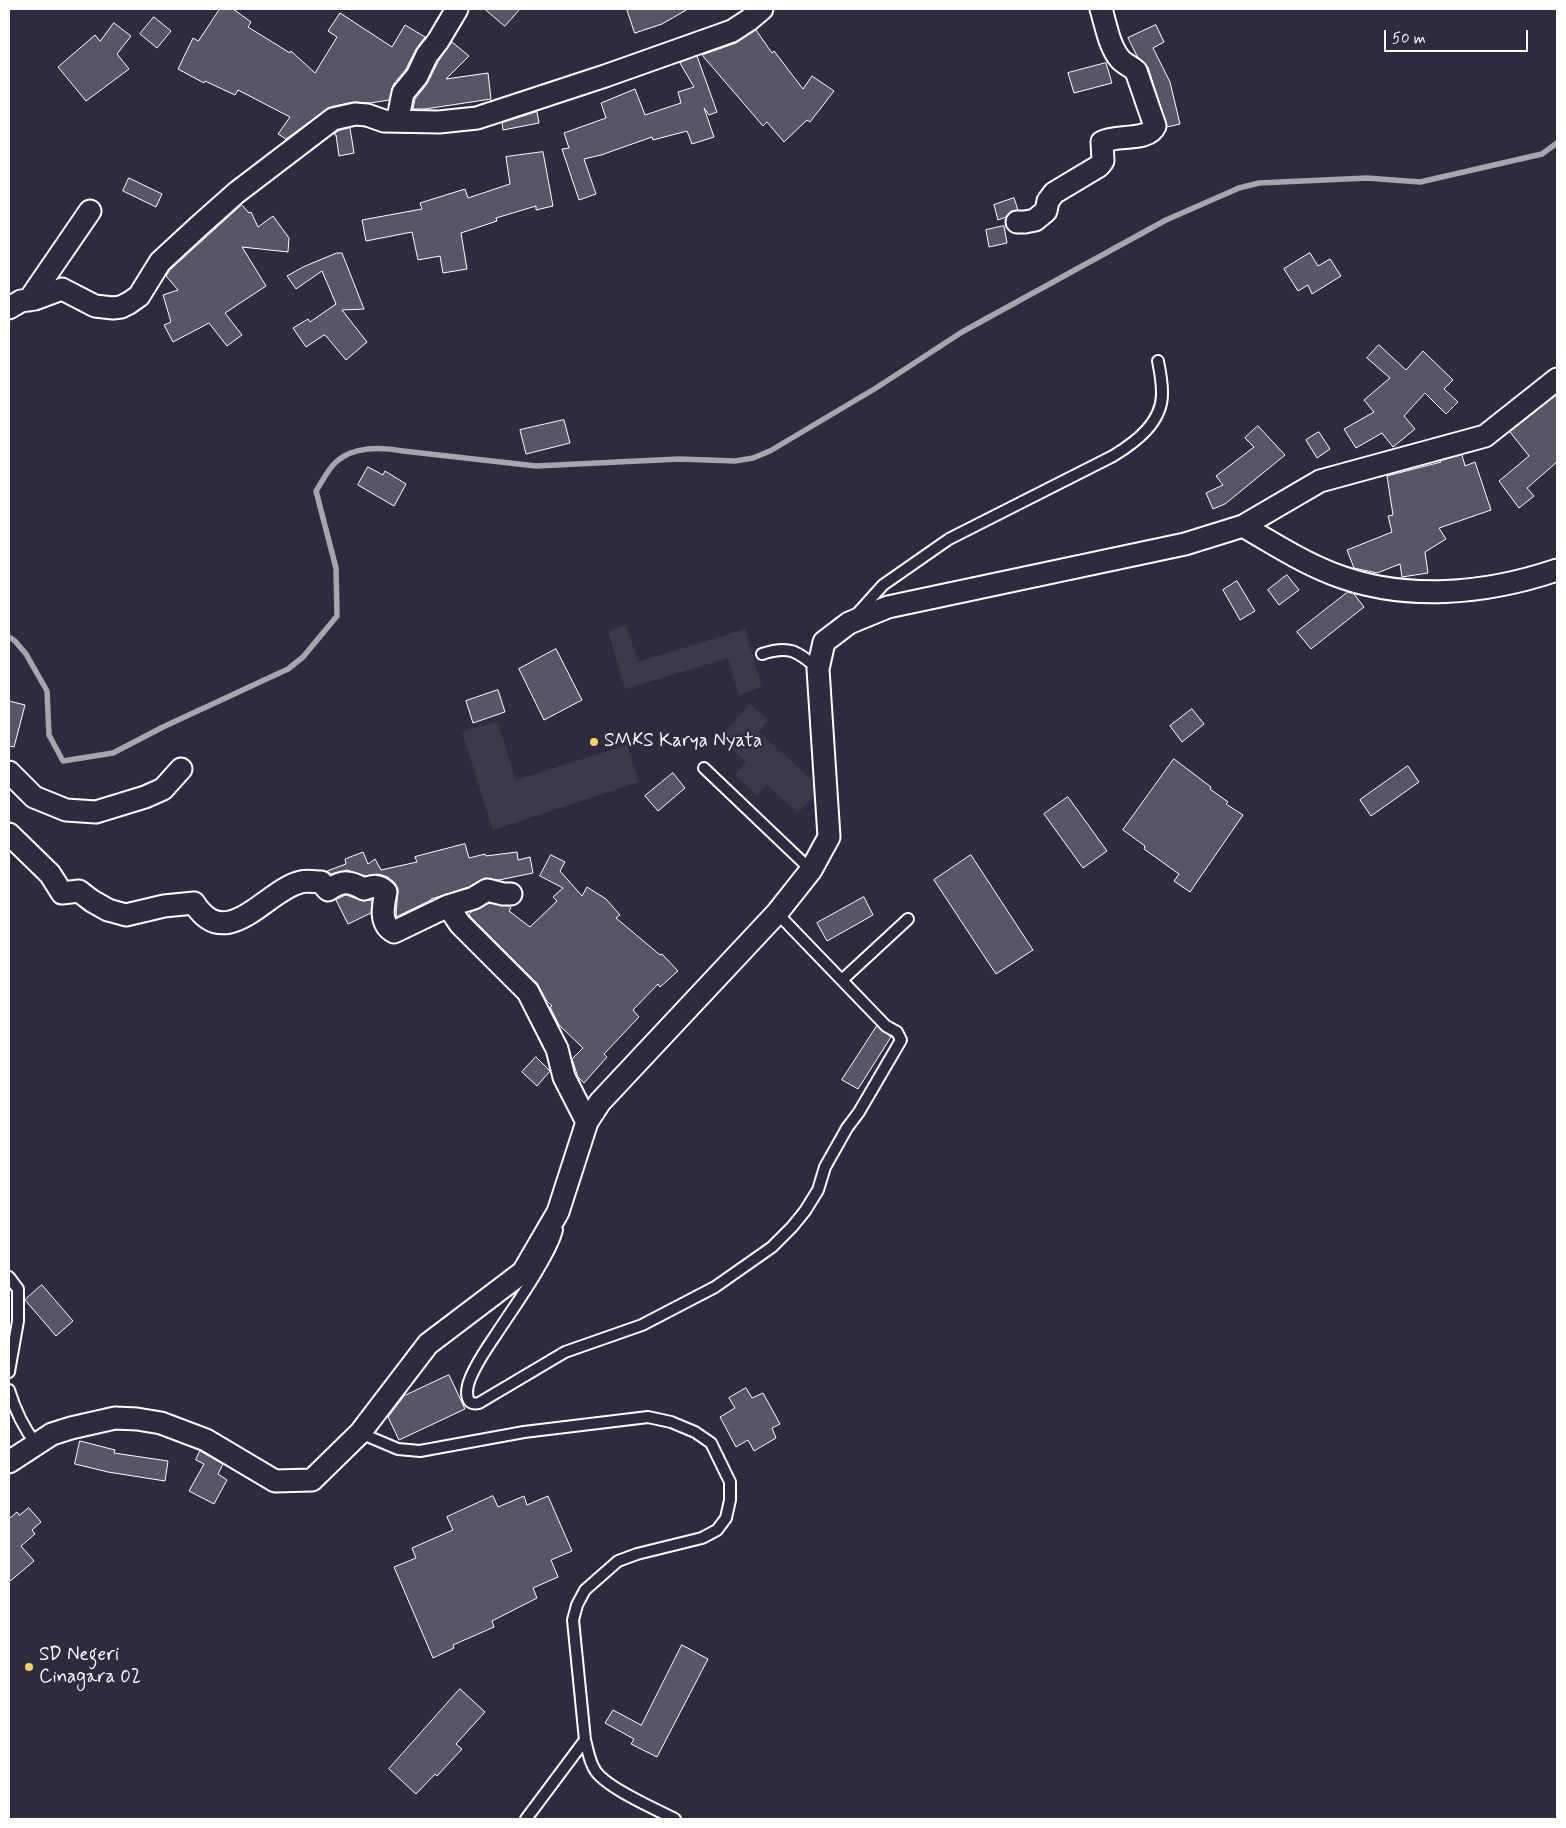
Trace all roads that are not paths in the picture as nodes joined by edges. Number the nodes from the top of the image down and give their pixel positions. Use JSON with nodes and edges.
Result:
{"nodes":[{"id":1,"x":457,"y":9,"type":"edge"},
{"id":2,"x":762,"y":9,"type":"edge"},
{"id":3,"x":1101,"y":9,"type":"edge"},
{"id":4,"x":400,"y":120,"type":"junction"},
{"id":5,"x":90,"y":211,"type":"dead end"},
{"id":6,"x":1017,"y":222,"type":"dead end"},
{"id":7,"x":29,"y":300,"type":"junction"},
{"id":8,"x":9,"y":308,"type":"edge"},
{"id":9,"x":1158,"y":361,"type":"dead end"},
{"id":10,"x":1557,"y":379,"type":"edge"},
{"id":11,"x":1243,"y":526,"type":"junction"},
{"id":12,"x":1557,"y":570,"type":"edge"},
{"id":13,"x":849,"y":623,"type":"junction"},
{"id":14,"x":762,"y":654,"type":"dead end"},
{"id":15,"x":818,"y":669,"type":"junction"},
{"id":16,"x":704,"y":768,"type":"dead end"},
{"id":17,"x":181,"y":769,"type":"dead end"},
{"id":18,"x":9,"y":772,"type":"edge"},
{"id":19,"x":9,"y":834,"type":"edge"},
{"id":20,"x":811,"y":870,"type":"junction"},
{"id":21,"x":511,"y":894,"type":"dead end"},
{"id":22,"x":448,"y":906,"type":"junction"},
{"id":23,"x":777,"y":913,"type":"junction"},
{"id":24,"x":908,"y":919,"type":"dead end"},
{"id":25,"x":842,"y":980,"type":"junction"},
{"id":26,"x":587,"y":1122,"type":"junction"},
{"id":27,"x":558,"y":1212,"type":"junction"},
{"id":28,"x":9,"y":1277,"type":"edge"},
{"id":29,"x":9,"y":1372,"type":"edge"},
{"id":30,"x":9,"y":1390,"type":"edge"},
{"id":31,"x":360,"y":1433,"type":"junction"},
{"id":32,"x":36,"y":1444,"type":"junction"},
{"id":33,"x":9,"y":1462,"type":"edge"},
{"id":34,"x":585,"y":1740,"type":"junction"},
{"id":35,"x":526,"y":1819,"type":"edge"},
{"id":36,"x":675,"y":1819,"type":"edge"}],
"edges":[{"from":1,"to":4,"type":"street"},
{"from":2,"to":4,"type":"street"},
{"from":3,"to":6,"type":"street"},
{"from":4,"to":7,"type":"street"},
{"from":5,"to":7,"type":"street"},
{"from":7,"to":8,"type":"street"},
{"from":9,"to":13,"type":"lane"},
{"from":10,"to":11,"type":"street"},
{"from":11,"to":12,"type":"street"},
{"from":11,"to":13,"type":"street"},
{"from":13,"to":15,"type":"street"},
{"from":14,"to":15,"type":"lane"},
{"from":15,"to":20,"type":"street"},
{"from":16,"to":20,"type":"lane"},
{"from":17,"to":18,"type":"street"},
{"from":19,"to":22,"type":"street"},
{"from":20,"to":23,"type":"street"},
{"from":21,"to":22,"type":"street"},
{"from":22,"to":26,"type":"street"},
{"from":23,"to":25,"type":"lane"},
{"from":23,"to":26,"type":"street"},
{"from":24,"to":25,"type":"lane"},
{"from":25,"to":27,"type":"lane"},
{"from":26,"to":27,"type":"street"},
{"from":27,"to":31,"type":"street"},
{"from":28,"to":29,"type":"lane"},
{"from":30,"to":32,"type":"lane"},
{"from":31,"to":32,"type":"street"},
{"from":31,"to":34,"type":"lane"},
{"from":32,"to":33,"type":"street"},
{"from":34,"to":35,"type":"lane"},
{"from":34,"to":36,"type":"lane"}]}
